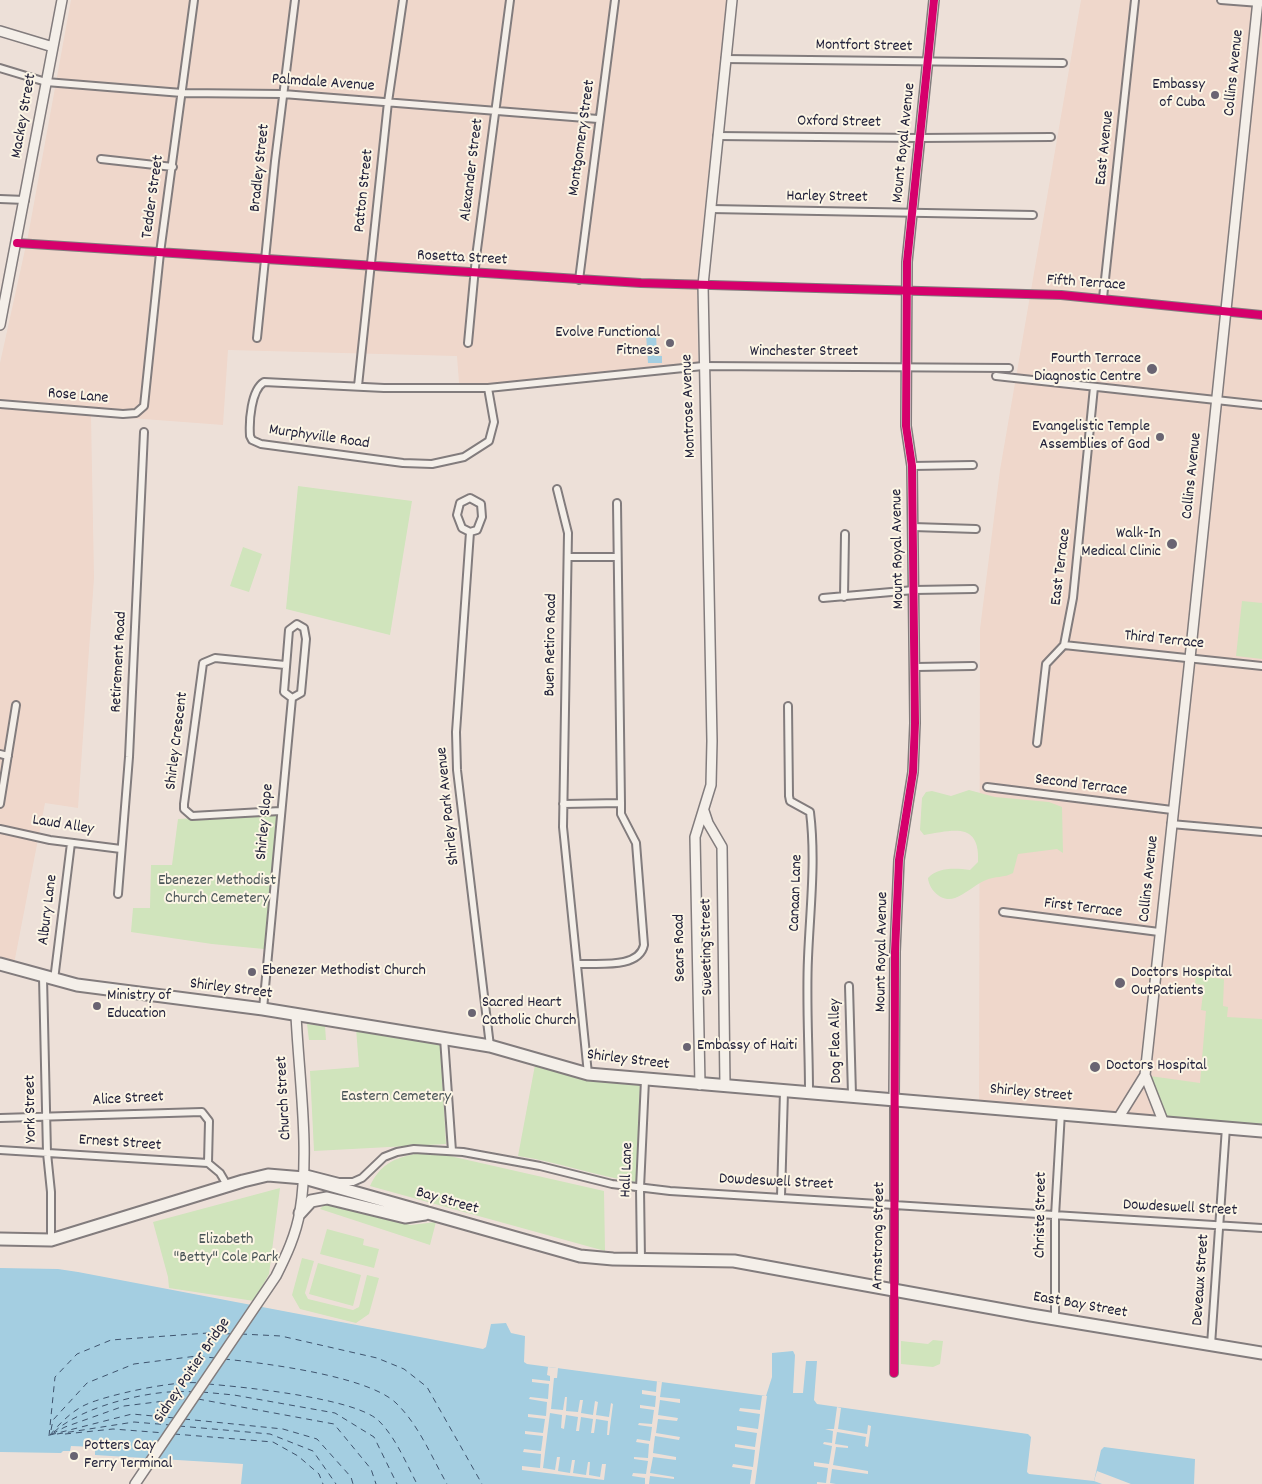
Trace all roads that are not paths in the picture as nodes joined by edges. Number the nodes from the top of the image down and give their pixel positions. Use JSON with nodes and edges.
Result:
{"nodes":[{"id":1,"x":62,"y":0,"type":"edge"},
{"id":2,"x":194,"y":0,"type":"edge"},
{"id":3,"x":295,"y":0,"type":"edge"},
{"id":4,"x":404,"y":0,"type":"edge"},
{"id":5,"x":510,"y":0,"type":"edge"},
{"id":6,"x":615,"y":0,"type":"edge"},
{"id":7,"x":732,"y":0,"type":"edge"},
{"id":8,"x":934,"y":0,"type":"edge"},
{"id":9,"x":1136,"y":0,"type":"edge"},
{"id":10,"x":1221,"y":0,"type":"edge"},
{"id":11,"x":1259,"y":2,"type":"edge"},
{"id":12,"x":0,"y":31,"type":"edge"},
{"id":13,"x":53,"y":47,"type":"junction"},
{"id":14,"x":725,"y":59,"type":"junction"},
{"id":15,"x":928,"y":61,"type":"junction"},
{"id":16,"x":1064,"y":63,"type":"dead end"},
{"id":17,"x":0,"y":68,"type":"edge"},
{"id":18,"x":46,"y":82,"type":"junction"},
{"id":19,"x":182,"y":93,"type":"junction"},
{"id":20,"x":283,"y":94,"type":"junction"},
{"id":21,"x":388,"y":102,"type":"junction"},
{"id":22,"x":494,"y":110,"type":"junction"},
{"id":23,"x":598,"y":119,"type":"junction"},
{"id":24,"x":717,"y":136,"type":"junction"},
{"id":25,"x":1051,"y":137,"type":"dead end"},
{"id":26,"x":919,"y":138,"type":"junction"},
{"id":27,"x":101,"y":159,"type":"dead end"},
{"id":28,"x":173,"y":167,"type":"junction"},
{"id":29,"x":0,"y":198,"type":"edge"},
{"id":30,"x":25,"y":200,"type":"junction"},
{"id":31,"x":710,"y":210,"type":"junction"},
{"id":32,"x":911,"y":214,"type":"junction"},
{"id":33,"x":1033,"y":215,"type":"dead end"},
{"id":34,"x":17,"y":243,"type":"junction"},
{"id":35,"x":160,"y":253,"type":"junction"},
{"id":36,"x":266,"y":260,"type":"junction"},
{"id":37,"x":371,"y":267,"type":"junction"},
{"id":38,"x":474,"y":274,"type":"junction"},
{"id":39,"x":579,"y":280,"type":"junction"},
{"id":40,"x":703,"y":285,"type":"junction"},
{"id":41,"x":906,"y":289,"type":"junction"},
{"id":42,"x":1103,"y":298,"type":"junction"},
{"id":43,"x":1227,"y":311,"type":"junction"},
{"id":44,"x":1262,"y":315,"type":"edge"},
{"id":45,"x":0,"y":325,"type":"edge"},
{"id":46,"x":258,"y":338,"type":"dead end"},
{"id":47,"x":468,"y":343,"type":"dead end"},
{"id":48,"x":703,"y":366,"type":"junction"},
{"id":49,"x":906,"y":367,"type":"junction"},
{"id":50,"x":1009,"y":368,"type":"dead end"},
{"id":51,"x":996,"y":376,"type":"dead end"},
{"id":52,"x":358,"y":386,"type":"junction"},
{"id":53,"x":1094,"y":387,"type":"junction"},
{"id":54,"x":488,"y":388,"type":"junction"},
{"id":55,"x":146,"y":399,"type":"joint"},
{"id":56,"x":1216,"y":401,"type":"junction"},
{"id":57,"x":0,"y":404,"type":"edge"},
{"id":58,"x":1262,"y":405,"type":"edge"},
{"id":59,"x":144,"y":432,"type":"dead end"},
{"id":60,"x":912,"y":466,"type":"junction"},
{"id":61,"x":973,"y":466,"type":"dead end"},
{"id":62,"x":557,"y":488,"type":"dead end"},
{"id":63,"x":616,"y":503,"type":"dead end"},
{"id":64,"x":913,"y":527,"type":"junction"},
{"id":65,"x":976,"y":529,"type":"dead end"},
{"id":66,"x":470,"y":532,"type":"junction"},
{"id":67,"x":845,"y":534,"type":"dead end"},
{"id":68,"x":617,"y":557,"type":"junction"},
{"id":69,"x":568,"y":558,"type":"junction"},
{"id":70,"x":974,"y":589,"type":"dead end"},
{"id":71,"x":914,"y":590,"type":"junction"},
{"id":72,"x":844,"y":597,"type":"junction"},
{"id":73,"x":822,"y":598,"type":"dead end"},
{"id":74,"x":1064,"y":645,"type":"junction"},
{"id":75,"x":1190,"y":658,"type":"junction"},
{"id":76,"x":285,"y":665,"type":"junction"},
{"id":77,"x":973,"y":666,"type":"dead end"},
{"id":78,"x":1262,"y":666,"type":"edge"},
{"id":79,"x":916,"y":667,"type":"junction"},
{"id":80,"x":292,"y":698,"type":"junction"},
{"id":81,"x":16,"y":706,"type":"dead end"},
{"id":82,"x":788,"y":706,"type":"dead end"},
{"id":83,"x":1037,"y":743,"type":"dead end"},
{"id":84,"x":0,"y":754,"type":"edge"},
{"id":85,"x":8,"y":756,"type":"junction"},
{"id":86,"x":987,"y":787,"type":"dead end"},
{"id":87,"x":621,"y":803,"type":"junction"},
{"id":88,"x":0,"y":804,"type":"edge"},
{"id":89,"x":563,"y":804,"type":"junction"},
{"id":90,"x":1172,"y":810,"type":"junction"},
{"id":91,"x":280,"y":811,"type":"junction"},
{"id":92,"x":704,"y":811,"type":"junction"},
{"id":93,"x":1171,"y":824,"type":"junction"},
{"id":94,"x":0,"y":829,"type":"edge"},
{"id":95,"x":1262,"y":832,"type":"edge"},
{"id":96,"x":71,"y":843,"type":"junction"},
{"id":97,"x":121,"y":848,"type":"junction"},
{"id":98,"x":118,"y":894,"type":"dead end"},
{"id":99,"x":1003,"y":912,"type":"dead end"},
{"id":100,"x":1159,"y":932,"type":"junction"},
{"id":101,"x":0,"y":964,"type":"edge"},
{"id":102,"x":578,"y":964,"type":"junction"},
{"id":103,"x":48,"y":979,"type":"junction"},
{"id":104,"x":849,"y":986,"type":"dead end"},
{"id":105,"x":263,"y":1009,"type":"junction"},
{"id":106,"x":296,"y":1015,"type":"junction"},
{"id":107,"x":444,"y":1038,"type":"junction"},
{"id":108,"x":490,"y":1046,"type":"junction"},
{"id":109,"x":588,"y":1074,"type":"junction"},
{"id":110,"x":1145,"y":1075,"type":"junction"},
{"id":111,"x":645,"y":1080,"type":"junction"},
{"id":112,"x":700,"y":1085,"type":"junction"},
{"id":113,"x":725,"y":1086,"type":"junction"},
{"id":114,"x":784,"y":1091,"type":"junction"},
{"id":115,"x":809,"y":1092,"type":"junction"},
{"id":116,"x":852,"y":1095,"type":"junction"},
{"id":117,"x":894,"y":1098,"type":"junction"},
{"id":118,"x":1061,"y":1112,"type":"junction"},
{"id":119,"x":0,"y":1118,"type":"edge"},
{"id":120,"x":46,"y":1118,"type":"junction"},
{"id":121,"x":1119,"y":1118,"type":"junction"},
{"id":122,"x":1164,"y":1121,"type":"junction"},
{"id":123,"x":1226,"y":1127,"type":"junction"},
{"id":124,"x":1262,"y":1131,"type":"edge"},
{"id":125,"x":0,"y":1150,"type":"edge"},
{"id":126,"x":452,"y":1151,"type":"junction"},
{"id":127,"x":46,"y":1153,"type":"junction"},
{"id":128,"x":208,"y":1163,"type":"junction"},
{"id":129,"x":304,"y":1176,"type":"junction"},
{"id":130,"x":227,"y":1186,"type":"junction"},
{"id":131,"x":640,"y":1188,"type":"junction"},
{"id":132,"x":781,"y":1196,"type":"junction"},
{"id":133,"x":894,"y":1204,"type":"junction"},
{"id":134,"x":300,"y":1213,"type":"junction"},
{"id":135,"x":430,"y":1213,"type":"junction"},
{"id":136,"x":1055,"y":1216,"type":"junction"},
{"id":137,"x":1219,"y":1225,"type":"junction"},
{"id":138,"x":1262,"y":1228,"type":"edge"},
{"id":139,"x":2,"y":1240,"type":"edge"},
{"id":140,"x":52,"y":1240,"type":"junction"},
{"id":141,"x":642,"y":1260,"type":"junction"},
{"id":142,"x":893,"y":1290,"type":"junction"},
{"id":143,"x":1055,"y":1319,"type":"junction"},
{"id":144,"x":1211,"y":1345,"type":"junction"},
{"id":145,"x":1262,"y":1353,"type":"edge"},
{"id":146,"x":894,"y":1373,"type":"dead end"},
{"id":147,"x":135,"y":1484,"type":"edge"}],
"edges":[{"from":1,"to":13,"type":"street","name":"Mackey Street"},
{"from":2,"to":19,"type":"street","name":"Tedder Street"},
{"from":3,"to":20,"type":"street","name":"Bradley Street"},
{"from":4,"to":21,"type":"street","name":"Patton Street"},
{"from":5,"to":22,"type":"street","name":"Alexander Street"},
{"from":6,"to":23,"type":"street","name":"Montgomery Street"},
{"from":7,"to":14,"type":"street","name":"Montrose Avenue"},
{"from":8,"to":15,"type":"street","name":"Mount Royal Avenue"},
{"from":9,"to":42,"type":"street","name":"East Avenue"},
{"from":10,"to":11,"type":"street"},
{"from":11,"to":43,"type":"street","name":"Collins Avenue"},
{"from":12,"to":13,"type":"street"},
{"from":13,"to":18,"type":"street","name":"Mackey Street"},
{"from":14,"to":15,"type":"street","name":"Montfort Street"},
{"from":14,"to":24,"type":"street","name":"Montrose Avenue"},
{"from":15,"to":16,"type":"street","name":"Montfort Street"},
{"from":15,"to":26,"type":"street","name":"Mount Royal Avenue"},
{"from":17,"to":18,"type":"street","name":"Palmdale Avenue"},
{"from":18,"to":19,"type":"street","name":"Palmdale Avenue"},
{"from":18,"to":30,"type":"street","name":"Mackey Street"},
{"from":19,"to":20,"type":"street","name":"Palmdale Avenue"},
{"from":19,"to":28,"type":"street","name":"Tedder Street"},
{"from":20,"to":21,"type":"street","name":"Palmdale Avenue"},
{"from":20,"to":36,"type":"street","name":"Bradley Street"},
{"from":21,"to":22,"type":"street","name":"Palmdale Avenue"},
{"from":21,"to":37,"type":"street","name":"Patton Street"},
{"from":22,"to":23,"type":"street","name":"Palmdale Avenue"},
{"from":22,"to":38,"type":"street","name":"Alexander Street"},
{"from":23,"to":39,"type":"street","name":"Montgomery Street"},
{"from":24,"to":26,"type":"street","name":"Oxford Street"},
{"from":24,"to":31,"type":"street","name":"Montrose Avenue"},
{"from":25,"to":26,"type":"street","name":"Oxford Street"},
{"from":26,"to":32,"type":"street","name":"Mount Royal Avenue"},
{"from":27,"to":28,"type":"street"},
{"from":28,"to":35,"type":"street","name":"Tedder Street"},
{"from":29,"to":30,"type":"street"},
{"from":30,"to":34,"type":"street","name":"Mackey Street"},
{"from":31,"to":32,"type":"street","name":"Harley Street"},
{"from":31,"to":40,"type":"street","name":"Montrose Avenue"},
{"from":32,"to":33,"type":"street","name":"Harley Street"},
{"from":32,"to":41,"type":"street","name":"Mount Royal Avenue"},
{"from":34,"to":35,"type":"street","name":"Rosetta Street"},
{"from":34,"to":45,"type":"street","name":"Mackey Street"},
{"from":35,"to":36,"type":"street","name":"Rosetta Street"},
{"from":35,"to":55,"type":"street","name":"Tedder Street"},
{"from":36,"to":37,"type":"street","name":"Rosetta Street"},
{"from":36,"to":46,"type":"street","name":"Bradley Street"},
{"from":37,"to":38,"type":"street","name":"Rosetta Street"},
{"from":37,"to":52,"type":"street","name":"Patton Street"},
{"from":38,"to":39,"type":"street","name":"Rosetta Street"},
{"from":38,"to":47,"type":"street","name":"Alexander Street"},
{"from":39,"to":40,"type":"street","name":"Rosetta Street"},
{"from":40,"to":41,"type":"street","name":"Rosetta Street"},
{"from":40,"to":48,"type":"street","name":"Montrose Avenue"},
{"from":41,"to":42,"type":"street","name":"Fifth Terrace"},
{"from":41,"to":49,"type":"street","name":"Mount Royal Avenue"},
{"from":42,"to":43,"type":"street","name":"Fifth Terrace"},
{"from":43,"to":44,"type":"street","name":"Fifth Terrace"},
{"from":43,"to":56,"type":"street","name":"Collins Avenue"},
{"from":48,"to":49,"type":"street","name":"Winchester Street"},
{"from":48,"to":54,"type":"street","name":"Murphyville Road"},
{"from":48,"to":92,"type":"street","name":"Montrose Avenue"},
{"from":49,"to":50,"type":"street","name":"Winchester Street"},
{"from":49,"to":60,"type":"street","name":"Mount Royal Avenue"},
{"from":51,"to":53,"type":"street"},
{"from":52,"to":54,"type":"street","name":"Murphyville Road"},
{"from":52,"to":54,"type":"street","name":"Murphyville Road"},
{"from":53,"to":56,"type":"street"},
{"from":53,"to":74,"type":"street","name":"East Terrace"},
{"from":55,"to":57,"type":"street","name":"Rose Lane"},
{"from":56,"to":58,"type":"street"},
{"from":56,"to":75,"type":"street","name":"Collins Avenue"},
{"from":59,"to":97,"type":"street","name":"Retirement Road"},
{"from":60,"to":61,"type":"street"},
{"from":60,"to":64,"type":"street","name":"Mount Royal Avenue"},
{"from":62,"to":69,"type":"street","name":"Buen Retiro Road"},
{"from":63,"to":68,"type":"street"},
{"from":64,"to":65,"type":"street"},
{"from":64,"to":71,"type":"street","name":"Mount Royal Avenue"},
{"from":66,"to":66,"type":"street","name":"Shirley Park Avenue"},
{"from":66,"to":108,"type":"street","name":"Shirley Park Avenue"},
{"from":67,"to":72,"type":"street"},
{"from":68,"to":69,"type":"street"},
{"from":68,"to":87,"type":"street"},
{"from":69,"to":89,"type":"street","name":"Buen Retiro Road"},
{"from":70,"to":71,"type":"street"},
{"from":71,"to":72,"type":"street"},
{"from":71,"to":79,"type":"street","name":"Mount Royal Avenue"},
{"from":72,"to":73,"type":"street"},
{"from":74,"to":75,"type":"street","name":"Third Terrace"},
{"from":74,"to":83,"type":"street"},
{"from":75,"to":78,"type":"street","name":"Third Terrace"},
{"from":75,"to":90,"type":"street","name":"Collins Avenue"},
{"from":76,"to":80,"type":"street","name":"Shirley Slope"},
{"from":76,"to":80,"type":"street","name":"Shirley Slope"},
{"from":76,"to":91,"type":"street","name":"Shirley Crescent"},
{"from":77,"to":79,"type":"street"},
{"from":79,"to":117,"type":"street","name":"Mount Royal Avenue"},
{"from":80,"to":91,"type":"street","name":"Shirley Slope"},
{"from":81,"to":85,"type":"street"},
{"from":82,"to":115,"type":"street","name":"Canaan Lane"},
{"from":84,"to":85,"type":"street"},
{"from":85,"to":88,"type":"street"},
{"from":86,"to":90,"type":"street","name":"Second Terrace"},
{"from":87,"to":89,"type":"street"},
{"from":87,"to":102,"type":"street"},
{"from":89,"to":102,"type":"street","name":"Buen Retiro Road"},
{"from":90,"to":93,"type":"street","name":"Collins Avenue"},
{"from":91,"to":105,"type":"street","name":"Shirley Slope"},
{"from":92,"to":112,"type":"street","name":"Sears Road"},
{"from":92,"to":113,"type":"street","name":"Sweeting Street"},
{"from":93,"to":95,"type":"street"},
{"from":93,"to":100,"type":"street","name":"Collins Avenue"},
{"from":94,"to":96,"type":"street","name":"Laud Alley"},
{"from":96,"to":97,"type":"street","name":"Laud Alley"},
{"from":96,"to":103,"type":"street","name":"Albury Lane"},
{"from":97,"to":98,"type":"street","name":"Retirement Road"},
{"from":99,"to":100,"type":"street","name":"First Terrace"},
{"from":100,"to":110,"type":"street","name":"Collins Avenue"},
{"from":101,"to":103,"type":"highway","name":"Shirley Street"},
{"from":102,"to":109,"type":"street","name":"Buen Retiro Road"},
{"from":103,"to":105,"type":"highway","name":"Shirley Street"},
{"from":103,"to":120,"type":"street","name":"York Street"},
{"from":104,"to":116,"type":"street","name":"Dog Flea Alley"},
{"from":105,"to":106,"type":"highway","name":"Shirley Street"},
{"from":106,"to":107,"type":"highway","name":"Shirley Street"},
{"from":106,"to":129,"type":"street","name":"Church Street"},
{"from":107,"to":108,"type":"highway","name":"Shirley Street"},
{"from":107,"to":126,"type":"street"},
{"from":108,"to":109,"type":"highway","name":"Shirley Street"},
{"from":109,"to":111,"type":"highway","name":"Shirley Street"},
{"from":110,"to":121,"type":"street","name":"Collins Avenue"},
{"from":110,"to":122,"type":"street","name":"Collins Avenue"},
{"from":111,"to":112,"type":"highway","name":"Shirley Street"},
{"from":111,"to":131,"type":"street","name":"Hall Lane"},
{"from":112,"to":113,"type":"highway","name":"Shirley Street"},
{"from":113,"to":114,"type":"highway","name":"Shirley Street"},
{"from":114,"to":115,"type":"highway","name":"Shirley Street"},
{"from":114,"to":132,"type":"street"},
{"from":115,"to":116,"type":"highway","name":"Shirley Street"},
{"from":116,"to":117,"type":"highway","name":"Shirley Street"},
{"from":117,"to":118,"type":"highway","name":"Shirley Street"},
{"from":117,"to":133,"type":"street","name":"Armstrong Street"},
{"from":118,"to":121,"type":"highway","name":"Shirley Street"},
{"from":118,"to":136,"type":"street","name":"Christe Street"},
{"from":119,"to":120,"type":"street","name":"Alice Street"},
{"from":120,"to":127,"type":"street","name":"York Street"},
{"from":120,"to":128,"type":"street","name":"Alice Street"},
{"from":121,"to":122,"type":"highway","name":"Shirley Street"},
{"from":122,"to":123,"type":"highway","name":"Shirley Street"},
{"from":123,"to":124,"type":"highway","name":"Shirley Street"},
{"from":123,"to":137,"type":"street","name":"Deveaux Street"},
{"from":125,"to":127,"type":"street","name":"Ernest Street"},
{"from":126,"to":129,"type":"street","name":"Dowdeswell Street"},
{"from":126,"to":131,"type":"street","name":"Dowdeswell Street"},
{"from":127,"to":128,"type":"street","name":"Ernest Street"},
{"from":127,"to":140,"type":"street","name":"York Street"},
{"from":128,"to":130,"type":"street"},
{"from":129,"to":130,"type":"highway","name":"Bay Street"},
{"from":129,"to":134,"type":"street","name":"Church Street"},
{"from":129,"to":135,"type":"highway","name":"Bay Street"},
{"from":130,"to":140,"type":"highway","name":"Bay Street"},
{"from":131,"to":132,"type":"street","name":"Dowdeswell Street"},
{"from":131,"to":141,"type":"street","name":"Hall Lane"},
{"from":132,"to":133,"type":"street","name":"Dowdeswell Street"},
{"from":133,"to":136,"type":"street","name":"Dowdeswell Street"},
{"from":133,"to":142,"type":"street","name":"Armstrong Street"},
{"from":134,"to":135,"type":"highway"},
{"from":134,"to":147,"type":"street","name":"Sidney Poitier Bridge"},
{"from":135,"to":141,"type":"highway","name":"Bay Street"},
{"from":136,"to":137,"type":"street","name":"Dowdeswell Street"},
{"from":136,"to":143,"type":"street","name":"Christe Street"},
{"from":137,"to":138,"type":"street","name":"Dowdeswell Street"},
{"from":137,"to":144,"type":"street","name":"Deveaux Street"},
{"from":139,"to":140,"type":"highway","name":"Bay Street"},
{"from":141,"to":142,"type":"highway","name":"Bay Street"},
{"from":142,"to":143,"type":"highway","name":"East Bay Street"},
{"from":142,"to":146,"type":"street","name":"Armstrong Street"},
{"from":143,"to":144,"type":"highway","name":"East Bay Street"},
{"from":144,"to":145,"type":"highway","name":"East Bay Street"}]}
